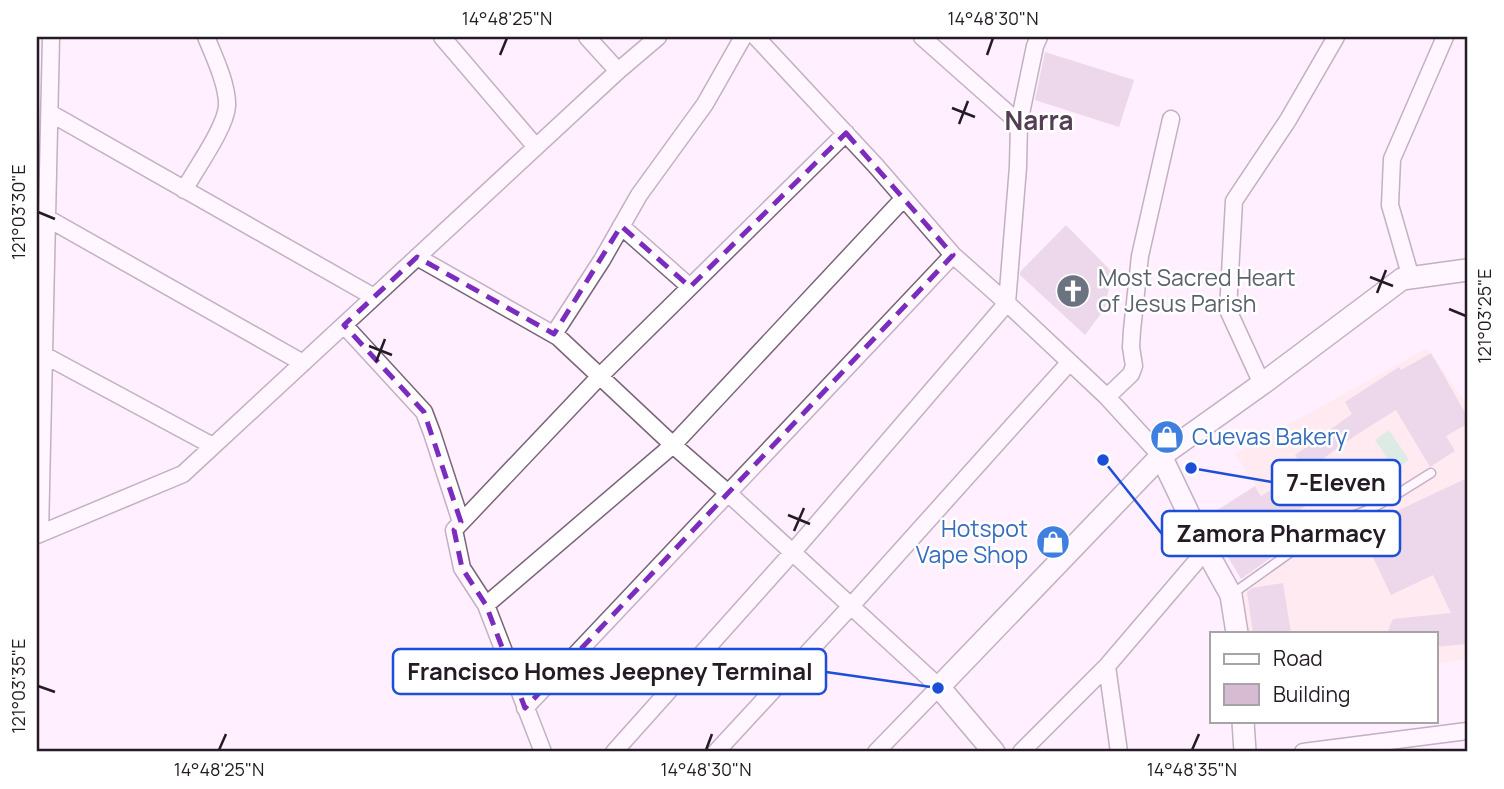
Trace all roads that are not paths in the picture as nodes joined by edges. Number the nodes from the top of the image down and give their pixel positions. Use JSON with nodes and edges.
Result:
{"nodes":[{"id":1,"x":51,"y":37,"type":"edge"},
{"id":2,"x":206,"y":37,"type":"edge"},
{"id":3,"x":442,"y":37,"type":"edge"},
{"id":4,"x":587,"y":37,"type":"edge"},
{"id":5,"x":658,"y":37,"type":"edge"},
{"id":6,"x":743,"y":37,"type":"edge"},
{"id":7,"x":756,"y":37,"type":"edge"},
{"id":8,"x":922,"y":37,"type":"edge"},
{"id":9,"x":1039,"y":37,"type":"edge"},
{"id":10,"x":1336,"y":37,"type":"edge"},
{"id":11,"x":1445,"y":37,"type":"edge"},
{"id":12,"x":618,"y":71,"type":"junction"},
{"id":13,"x":50,"y":113,"type":"junction"},
{"id":14,"x":1171,"y":119,"type":"dead end"},
{"id":15,"x":1019,"y":122,"type":"junction"},
{"id":16,"x":846,"y":133,"type":"junction"},
{"id":17,"x":536,"y":147,"type":"junction"},
{"id":18,"x":184,"y":190,"type":"junction"},
{"id":19,"x":904,"y":198,"type":"junction"},
{"id":20,"x":47,"y":218,"type":"junction"},
{"id":21,"x":621,"y":226,"type":"junction"},
{"id":22,"x":953,"y":255,"type":"junction"},
{"id":23,"x":417,"y":257,"type":"junction"},
{"id":24,"x":1467,"y":270,"type":"edge"},
{"id":25,"x":1411,"y":278,"type":"junction"},
{"id":26,"x":690,"y":287,"type":"junction"},
{"id":27,"x":374,"y":297,"type":"junction"},
{"id":28,"x":1007,"y":303,"type":"junction"},
{"id":29,"x":344,"y":325,"type":"junction"},
{"id":30,"x":554,"y":334,"type":"junction"},
{"id":31,"x":44,"y":355,"type":"junction"},
{"id":32,"x":303,"y":363,"type":"junction"},
{"id":33,"x":1069,"y":363,"type":"junction"},
{"id":34,"x":600,"y":376,"type":"junction"},
{"id":35,"x":1262,"y":384,"type":"junction"},
{"id":36,"x":1107,"y":397,"type":"junction"},
{"id":37,"x":673,"y":445,"type":"junction"},
{"id":38,"x":214,"y":446,"type":"junction"},
{"id":39,"x":1161,"y":456,"type":"junction"},
{"id":40,"x":1431,"y":473,"type":"dead end"},
{"id":41,"x":728,"y":493,"type":"junction"},
{"id":42,"x":461,"y":522,"type":"junction"},
{"id":43,"x":38,"y":534,"type":"edge"},
{"id":44,"x":1206,"y":550,"type":"junction"},
{"id":45,"x":792,"y":553,"type":"junction"},
{"id":46,"x":1231,"y":595,"type":"junction"},
{"id":47,"x":486,"y":605,"type":"junction"},
{"id":48,"x":850,"y":606,"type":"junction"},
{"id":49,"x":1237,"y":632,"type":"edge"},
{"id":50,"x":1107,"y":666,"type":"junction"},
{"id":51,"x":939,"y":687,"type":"junction"},
{"id":52,"x":525,"y":708,"type":"junction"},
{"id":53,"x":1243,"y":722,"type":"edge"},
{"id":54,"x":1467,"y":731,"type":"edge"},
{"id":55,"x":1387,"y":747,"type":"edge"},
{"id":56,"x":543,"y":752,"type":"edge"},
{"id":57,"x":614,"y":752,"type":"edge"},
{"id":58,"x":716,"y":752,"type":"edge"},
{"id":59,"x":876,"y":752,"type":"edge"},
{"id":60,"x":994,"y":752,"type":"edge"},
{"id":61,"x":1021,"y":752,"type":"edge"},
{"id":62,"x":1119,"y":752,"type":"edge"},
{"id":63,"x":1245,"y":752,"type":"edge"},
{"id":64,"x":1303,"y":752,"type":"edge"}],
"edges":[{"from":1,"to":13,"type":"street"},
{"from":2,"to":18,"type":"street"},
{"from":3,"to":17,"type":"street"},
{"from":4,"to":12,"type":"street"},
{"from":5,"to":12,"type":"street"},
{"from":6,"to":21,"type":"street"},
{"from":7,"to":16,"type":"street"},
{"from":8,"to":15,"type":"street"},
{"from":9,"to":15,"type":"street"},
{"from":10,"to":35,"type":"street"},
{"from":11,"to":25,"type":"street"},
{"from":12,"to":17,"type":"street"},
{"from":13,"to":18,"type":"street"},
{"from":13,"to":20,"type":"street"},
{"from":14,"to":36,"type":"street"},
{"from":15,"to":28,"type":"street"},
{"from":16,"to":19,"type":"street"},
{"from":16,"to":26,"type":"street"},
{"from":17,"to":23,"type":"street"},
{"from":18,"to":27,"type":"street"},
{"from":19,"to":22,"type":"street"},
{"from":19,"to":37,"type":"street"},
{"from":20,"to":31,"type":"street"},
{"from":20,"to":32,"type":"street"},
{"from":21,"to":26,"type":"street"},
{"from":21,"to":30,"type":"street"},
{"from":22,"to":28,"type":"street"},
{"from":22,"to":41,"type":"street"},
{"from":23,"to":27,"type":"street"},
{"from":23,"to":30,"type":"street"},
{"from":24,"to":25,"type":"street"},
{"from":25,"to":35,"type":"street"},
{"from":26,"to":34,"type":"street"},
{"from":27,"to":29,"type":"street"},
{"from":28,"to":33,"type":"street"},
{"from":28,"to":45,"type":"street"},
{"from":29,"to":32,"type":"street"},
{"from":29,"to":42,"type":"street"},
{"from":30,"to":34,"type":"street"},
{"from":31,"to":38,"type":"street"},
{"from":31,"to":43,"type":"street"},
{"from":32,"to":38,"type":"street"},
{"from":33,"to":36,"type":"street"},
{"from":33,"to":48,"type":"street"},
{"from":34,"to":37,"type":"street"},
{"from":34,"to":42,"type":"street"},
{"from":35,"to":39,"type":"street"},
{"from":36,"to":39,"type":"street"},
{"from":37,"to":41,"type":"street"},
{"from":37,"to":47,"type":"street"},
{"from":38,"to":43,"type":"street"},
{"from":39,"to":44,"type":"street"},
{"from":39,"to":51,"type":"street"},
{"from":40,"to":46,"type":"lane"},
{"from":41,"to":45,"type":"street"},
{"from":41,"to":52,"type":"street"},
{"from":42,"to":47,"type":"street"},
{"from":44,"to":46,"type":"street"},
{"from":44,"to":50,"type":"street"},
{"from":45,"to":48,"type":"street"},
{"from":45,"to":57,"type":"street"},
{"from":46,"to":49,"type":"street"},
{"from":47,"to":52,"type":"street"},
{"from":48,"to":51,"type":"street"},
{"from":48,"to":58,"type":"street"},
{"from":50,"to":61,"type":"street"},
{"from":50,"to":62,"type":"street"},
{"from":51,"to":59,"type":"street"},
{"from":51,"to":60,"type":"street"},
{"from":52,"to":56,"type":"street"},
{"from":53,"to":63,"type":"street"},
{"from":54,"to":55,"type":"street"},
{"from":55,"to":64,"type":"street"}]}
